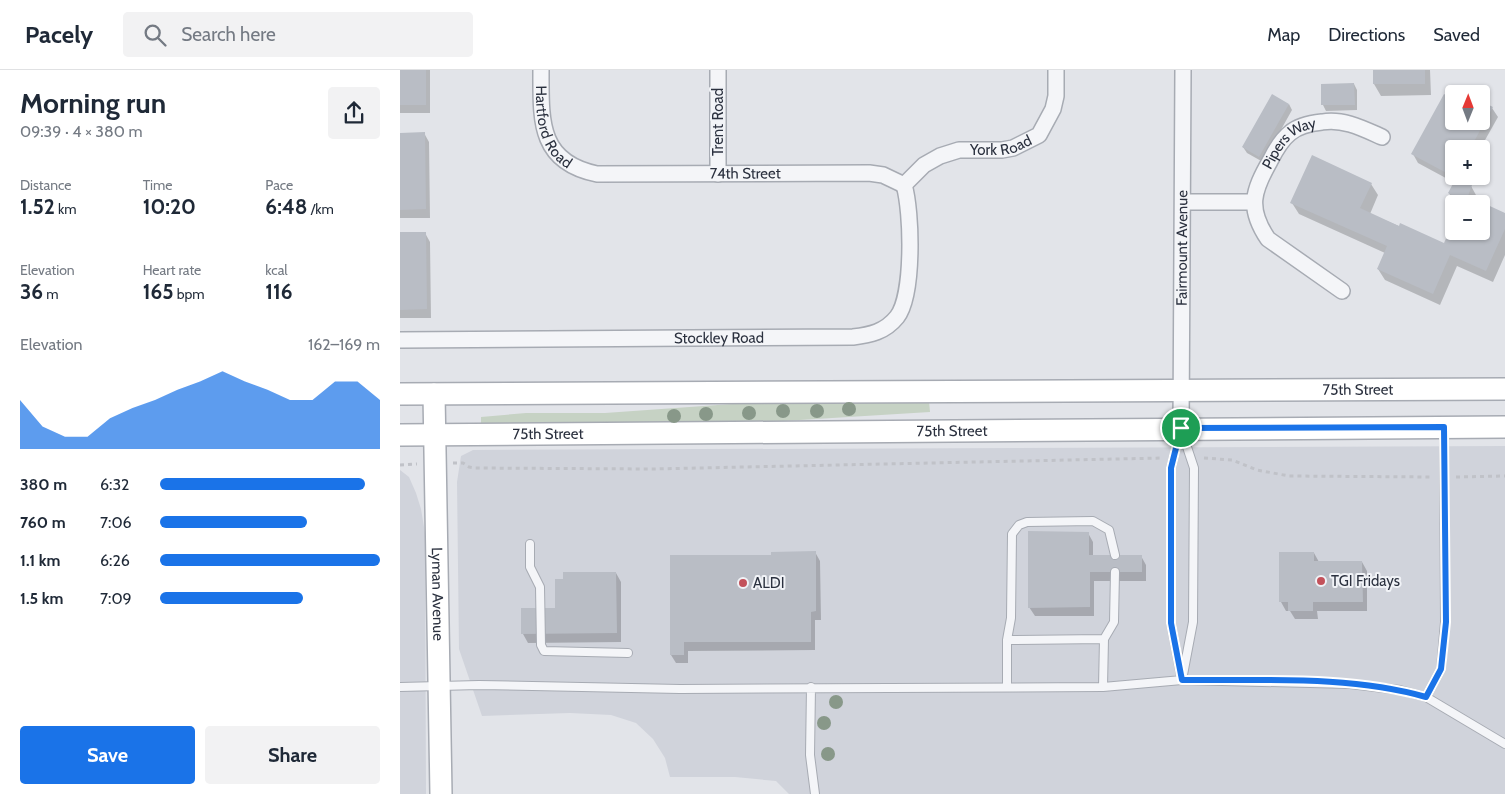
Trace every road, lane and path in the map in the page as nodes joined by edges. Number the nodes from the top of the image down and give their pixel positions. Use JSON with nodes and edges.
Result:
{"nodes":[{"id":1,"x":541,"y":70,"type":"edge"},
{"id":2,"x":718,"y":70,"type":"edge"},
{"id":3,"x":1056,"y":70,"type":"edge"},
{"id":4,"x":1183,"y":70,"type":"edge"},
{"id":5,"x":1382,"y":137,"type":"dead end"},
{"id":6,"x":584,"y":172,"type":"joint"},
{"id":7,"x":718,"y":174,"type":"junction"},
{"id":8,"x":904,"y":186,"type":"junction"},
{"id":9,"x":1183,"y":202,"type":"junction"},
{"id":10,"x":1254,"y":202,"type":"junction"},
{"id":11,"x":1342,"y":291,"type":"dead end"},
{"id":12,"x":400,"y":340,"type":"edge"},
{"id":13,"x":1505,"y":389,"type":"edge"},
{"id":14,"x":1181,"y":390,"type":"junction"},
{"id":15,"x":400,"y":394,"type":"edge"},
{"id":16,"x":434,"y":394,"type":"junction"},
{"id":17,"x":1444,"y":427,"type":"junction"},
{"id":18,"x":1505,"y":427,"type":"edge"},
{"id":19,"x":1181,"y":428,"type":"junction"},
{"id":20,"x":435,"y":434,"type":"junction"},
{"id":21,"x":400,"y":435,"type":"edge"},
{"id":22,"x":1156,"y":458,"type":"dead end"},
{"id":23,"x":1211,"y":458,"type":"dead end"},
{"id":24,"x":464,"y":463,"type":"dead end"},
{"id":25,"x":1505,"y":476,"type":"edge"},
{"id":26,"x":1444,"y":477,"type":"junction"},
{"id":27,"x":530,"y":544,"type":"dead end"},
{"id":28,"x":1114,"y":555,"type":"dead end"},
{"id":29,"x":1115,"y":572,"type":"dead end"},
{"id":30,"x":1104,"y":639,"type":"junction"},
{"id":31,"x":1007,"y":640,"type":"junction"},
{"id":32,"x":628,"y":653,"type":"dead end"},
{"id":33,"x":1182,"y":680,"type":"junction"},
{"id":34,"x":440,"y":686,"type":"junction"},
{"id":35,"x":1007,"y":686,"type":"junction"},
{"id":36,"x":811,"y":687,"type":"junction"},
{"id":37,"x":1103,"y":687,"type":"junction"},
{"id":38,"x":400,"y":688,"type":"edge"},
{"id":39,"x":1426,"y":697,"type":"junction"},
{"id":40,"x":1505,"y":744,"type":"edge"},
{"id":41,"x":441,"y":794,"type":"edge"},
{"id":42,"x":815,"y":794,"type":"edge"}],
"edges":[{"from":1,"to":6,"type":"street","name":"Hartford Road"},
{"from":2,"to":7,"type":"street","name":"Trent Road"},
{"from":3,"to":8,"type":"street","name":"York Road"},
{"from":4,"to":9,"type":"street","name":"Fairmount Avenue"},
{"from":5,"to":10,"type":"street","name":"Pipers Way"},
{"from":6,"to":7,"type":"street","name":"74th Street"},
{"from":7,"to":8,"type":"street","name":"74th Street"},
{"from":8,"to":12,"type":"street","name":"Stockley Road"},
{"from":9,"to":10,"type":"street"},
{"from":9,"to":14,"type":"street","name":"Fairmount Avenue"},
{"from":10,"to":11,"type":"street","name":"Pipers Way"},
{"from":13,"to":14,"type":"main road","name":"75th Street"},
{"from":14,"to":16,"type":"main road","name":"75th Street"},
{"from":14,"to":19,"type":"street","name":"Fairmount Avenue"},
{"from":15,"to":16,"type":"main road","name":"75th Street"},
{"from":16,"to":20,"type":"main road","name":"Lyman Avenue"},
{"from":17,"to":18,"type":"main road","name":"75th Street"},
{"from":17,"to":19,"type":"main road","name":"75th Street"},
{"from":17,"to":26,"type":"lane"},
{"from":19,"to":20,"type":"main road","name":"75th Street"},
{"from":19,"to":33,"type":"lane"},
{"from":19,"to":33,"type":"lane"},
{"from":20,"to":21,"type":"main road","name":"75th Street"},
{"from":20,"to":34,"type":"main road","name":"Lyman Avenue"},
{"from":22,"to":24,"type":"path"},
{"from":23,"to":26,"type":"path"},
{"from":25,"to":26,"type":"path"},
{"from":26,"to":39,"type":"lane"},
{"from":27,"to":32,"type":"lane"},
{"from":28,"to":31,"type":"lane"},
{"from":29,"to":30,"type":"lane"},
{"from":30,"to":31,"type":"lane"},
{"from":30,"to":37,"type":"lane"},
{"from":31,"to":35,"type":"lane"},
{"from":33,"to":37,"type":"lane"},
{"from":33,"to":39,"type":"lane"},
{"from":34,"to":36,"type":"lane"},
{"from":34,"to":38,"type":"lane"},
{"from":34,"to":41,"type":"main road","name":"Lyman Avenue"},
{"from":35,"to":36,"type":"lane"},
{"from":35,"to":37,"type":"lane"},
{"from":36,"to":42,"type":"lane"},
{"from":39,"to":40,"type":"lane"}]}
